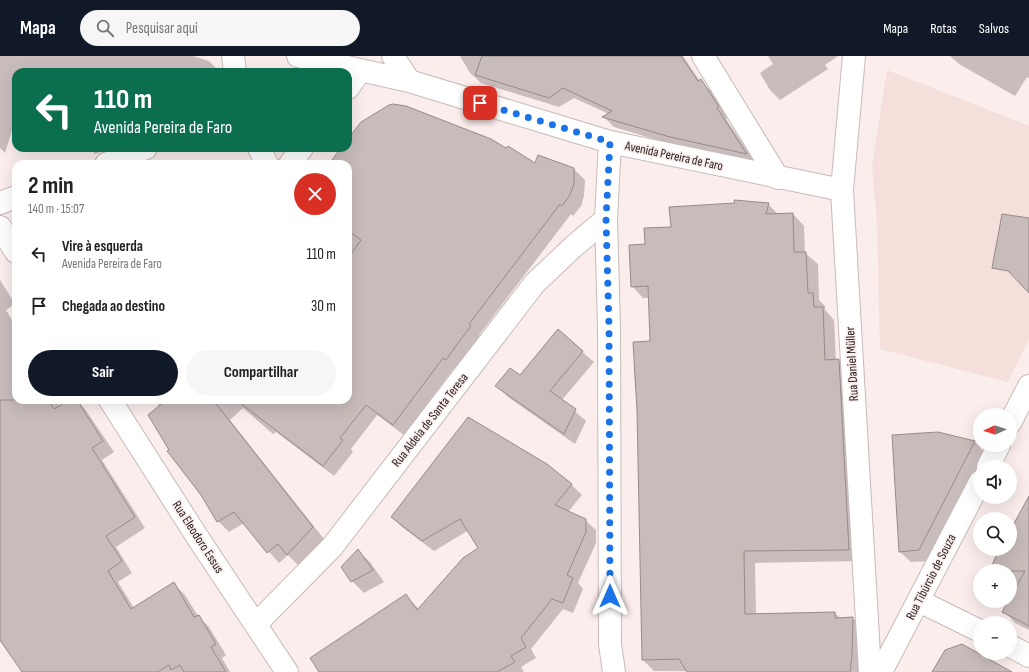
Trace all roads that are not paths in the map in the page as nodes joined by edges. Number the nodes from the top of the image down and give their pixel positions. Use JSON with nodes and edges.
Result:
{"nodes":[{"id":1,"x":233,"y":56,"type":"edge"},
{"id":2,"x":298,"y":56,"type":"edge"},
{"id":3,"x":393,"y":56,"type":"edge"},
{"id":4,"x":703,"y":56,"type":"edge"},
{"id":5,"x":854,"y":56,"type":"edge"},
{"id":6,"x":234,"y":68,"type":"edge"},
{"id":7,"x":338,"y":68,"type":"edge"},
{"id":8,"x":355,"y":73,"type":"edge"},
{"id":9,"x":409,"y":81,"type":"junction"},
{"id":10,"x":610,"y":142,"type":"junction"},
{"id":11,"x":136,"y":152,"type":"edge"},
{"id":12,"x":116,"y":160,"type":"edge"},
{"id":13,"x":778,"y":178,"type":"junction"},
{"id":14,"x":842,"y":190,"type":"junction"},
{"id":15,"x":12,"y":198,"type":"edge"},
{"id":16,"x":0,"y":203,"type":"edge"},
{"id":17,"x":606,"y":219,"type":"junction"},
{"id":18,"x":0,"y":227,"type":"edge"},
{"id":19,"x":12,"y":246,"type":"edge"},
{"id":20,"x":1029,"y":386,"type":"edge"},
{"id":21,"x":113,"y":404,"type":"edge"},
{"id":22,"x":1017,"y":409,"type":"edge"},
{"id":23,"x":973,"y":496,"type":"edge"},
{"id":24,"x":919,"y":601,"type":"junction"},
{"id":25,"x":256,"y":624,"type":"junction"},
{"id":26,"x":973,"y":628,"type":"edge"},
{"id":27,"x":1017,"y":650,"type":"edge"},
{"id":28,"x":1029,"y":656,"type":"edge"},
{"id":29,"x":288,"y":672,"type":"edge"},
{"id":30,"x":614,"y":672,"type":"edge"},
{"id":31,"x":870,"y":672,"type":"edge"},
{"id":32,"x":881,"y":672,"type":"edge"}],
"edges":[{"from":1,"to":6,"type":"street"},
{"from":2,"to":7,"type":"street","name":"Avenida Pereira de Faro"},
{"from":3,"to":9,"type":"street"},
{"from":4,"to":13,"type":"street"},
{"from":5,"to":14,"type":"street","name":"Rua Daniel Müller"},
{"from":8,"to":9,"type":"street","name":"Avenida Pereira de Faro"},
{"from":9,"to":10,"type":"street","name":"Avenida Pereira de Faro"},
{"from":10,"to":13,"type":"street","name":"Avenida Pereira de Faro"},
{"from":10,"to":17,"type":"street"},
{"from":11,"to":12,"type":"street"},
{"from":13,"to":14,"type":"street","name":"Avenida Pereira de Faro"},
{"from":14,"to":31,"type":"street","name":"Rua Daniel Müller"},
{"from":15,"to":16,"type":"street"},
{"from":17,"to":25,"type":"street","name":"Rua Aldeia de Santa Teresa"},
{"from":17,"to":30,"type":"street"},
{"from":18,"to":19,"type":"street"},
{"from":20,"to":22,"type":"street"},
{"from":21,"to":25,"type":"street","name":"Rua Eleodoro Essus"},
{"from":23,"to":24,"type":"street","name":"Rua Tibúrcio de Souza"},
{"from":24,"to":26,"type":"street"},
{"from":24,"to":32,"type":"street","name":"Rua Tibúrcio de Souza"},
{"from":25,"to":29,"type":"street","name":"Rua Eleodoro Essus"},
{"from":27,"to":28,"type":"street"}]}
